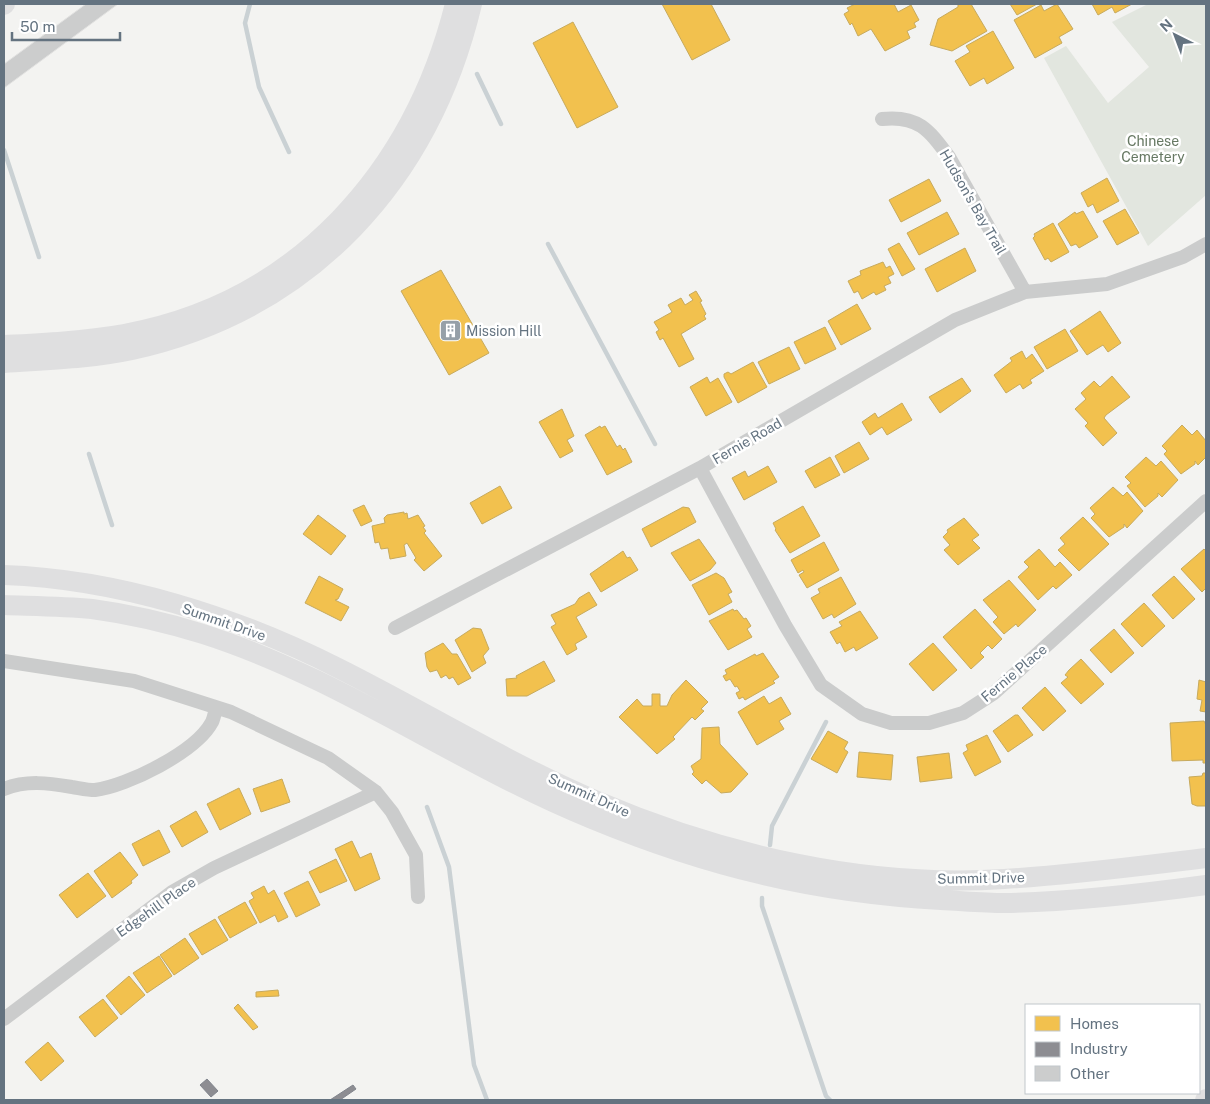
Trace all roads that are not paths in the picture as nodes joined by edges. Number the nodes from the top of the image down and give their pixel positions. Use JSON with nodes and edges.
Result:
{"nodes":[{"id":1,"x":455,"y":4,"type":"edge"},
{"id":2,"x":472,"y":4,"type":"edge"},
{"id":3,"x":882,"y":119,"type":"dead end"},
{"id":4,"x":1206,"y":244,"type":"edge"},
{"id":5,"x":1025,"y":292,"type":"junction"},
{"id":6,"x":4,"y":345,"type":"edge"},
{"id":7,"x":4,"y":363,"type":"edge"},
{"id":8,"x":700,"y":468,"type":"junction"},
{"id":9,"x":1206,"y":501,"type":"edge"},
{"id":10,"x":4,"y":575,"type":"edge"},
{"id":11,"x":4,"y":604,"type":"edge"},
{"id":12,"x":395,"y":628,"type":"dead end"},
{"id":13,"x":4,"y":661,"type":"edge"},
{"id":14,"x":216,"y":707,"type":"junction"},
{"id":15,"x":4,"y":789,"type":"edge"},
{"id":16,"x":376,"y":792,"type":"junction"},
{"id":17,"x":1206,"y":858,"type":"edge"},
{"id":18,"x":1205,"y":886,"type":"edge"},
{"id":19,"x":418,"y":897,"type":"dead end"},
{"id":20,"x":4,"y":1019,"type":"edge"}],
"edges":[{"from":1,"to":6,"type":"main road"},
{"from":2,"to":7,"type":"main road"},
{"from":3,"to":5,"type":"street","name":"Hudson's Bay Trail"},
{"from":4,"to":5,"type":"street","name":"Fernie Road"},
{"from":5,"to":8,"type":"street","name":"Fernie Road"},
{"from":8,"to":9,"type":"street","name":"Fernie Place"},
{"from":8,"to":12,"type":"street","name":"Fernie Road"},
{"from":10,"to":17,"type":"main road","name":"Summit Drive"},
{"from":11,"to":18,"type":"main road","name":"Summit Drive"},
{"from":13,"to":14,"type":"street"},
{"from":14,"to":15,"type":"street"},
{"from":14,"to":16,"type":"street"},
{"from":16,"to":19,"type":"street"},
{"from":16,"to":20,"type":"street","name":"Edgehill Place"}]}
